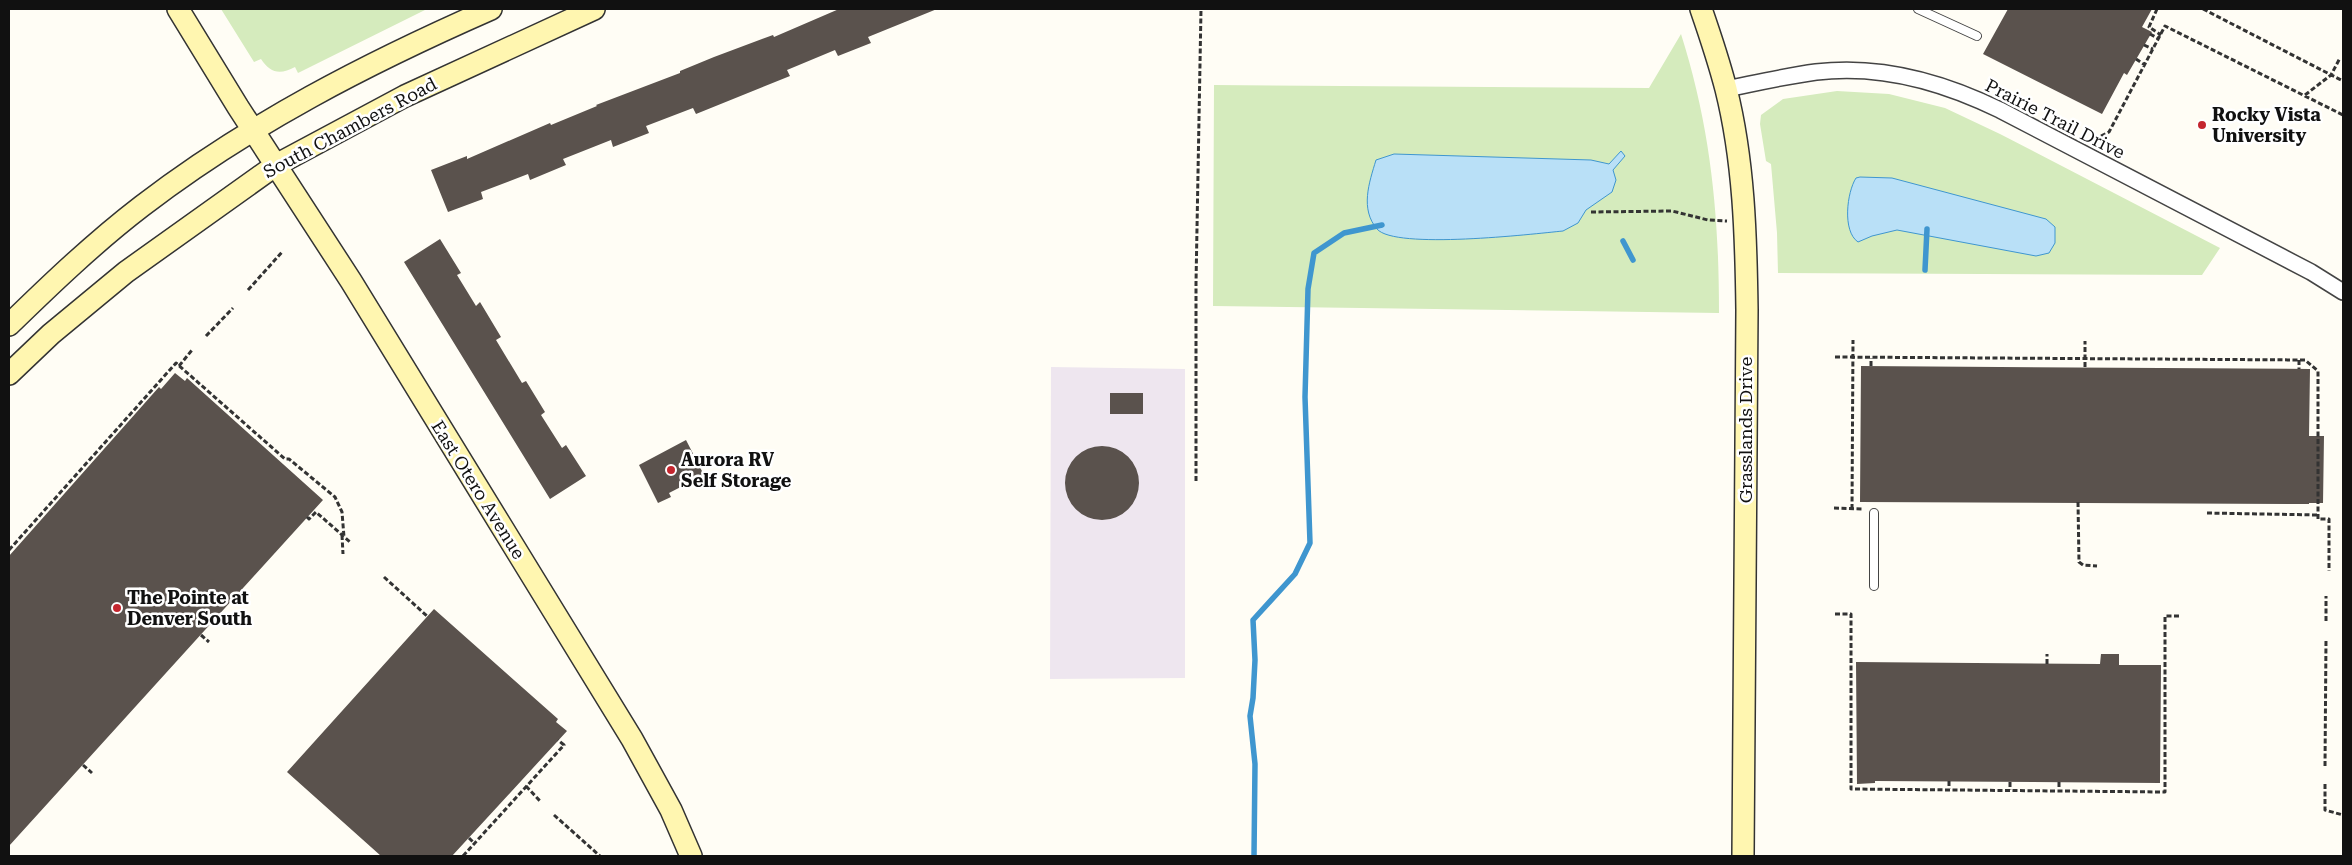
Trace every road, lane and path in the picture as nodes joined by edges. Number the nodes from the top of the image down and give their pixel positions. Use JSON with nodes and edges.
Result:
{"nodes":[{"id":1,"x":178,"y":9,"type":"edge"},
{"id":2,"x":491,"y":9,"type":"edge"},
{"id":3,"x":594,"y":9,"type":"edge"},
{"id":4,"x":1201,"y":9,"type":"edge"},
{"id":5,"x":1701,"y":9,"type":"edge"},
{"id":6,"x":1918,"y":9,"type":"edge"},
{"id":7,"x":2157,"y":9,"type":"edge"},
{"id":8,"x":2203,"y":9,"type":"edge"},
{"id":9,"x":2150,"y":34,"type":"dead end"},
{"id":10,"x":1977,"y":36,"type":"dead end"},
{"id":11,"x":2160,"y":37,"type":"junction"},
{"id":12,"x":2144,"y":45,"type":"dead end"},
{"id":13,"x":2154,"y":49,"type":"junction"},
{"id":14,"x":2340,"y":58,"type":"dead end"},
{"id":15,"x":2136,"y":59,"type":"dead end"},
{"id":16,"x":2145,"y":65,"type":"junction"},
{"id":17,"x":2331,"y":75,"type":"junction"},
{"id":18,"x":2343,"y":82,"type":"edge"},
{"id":19,"x":1726,"y":88,"type":"junction"},
{"id":20,"x":2304,"y":95,"type":"junction"},
{"id":21,"x":2343,"y":115,"type":"edge"},
{"id":22,"x":253,"y":130,"type":"junction"},
{"id":23,"x":2101,"y":136,"type":"dead end"},
{"id":24,"x":276,"y":165,"type":"junction"},
{"id":25,"x":1591,"y":212,"type":"dead end"},
{"id":26,"x":1745,"y":222,"type":"junction"},
{"id":27,"x":283,"y":251,"type":"dead end"},
{"id":28,"x":248,"y":290,"type":"dead end"},
{"id":29,"x":2343,"y":292,"type":"edge"},
{"id":30,"x":234,"y":308,"type":"dead end"},
{"id":31,"x":9,"y":325,"type":"edge"},
{"id":32,"x":206,"y":336,"type":"dead end"},
{"id":33,"x":1853,"y":340,"type":"dead end"},
{"id":34,"x":2085,"y":341,"type":"dead end"},
{"id":35,"x":192,"y":350,"type":"dead end"},
{"id":36,"x":1835,"y":358,"type":"dead end"},
{"id":37,"x":1852,"y":358,"type":"junction"},
{"id":38,"x":1871,"y":358,"type":"junction"},
{"id":39,"x":2085,"y":359,"type":"junction"},
{"id":40,"x":2299,"y":360,"type":"junction"},
{"id":41,"x":179,"y":366,"type":"junction"},
{"id":42,"x":1871,"y":366,"type":"dead end"},
{"id":43,"x":2085,"y":368,"type":"dead end"},
{"id":44,"x":2299,"y":369,"type":"dead end"},
{"id":45,"x":9,"y":374,"type":"edge"},
{"id":46,"x":1196,"y":480,"type":"dead end"},
{"id":47,"x":2078,"y":502,"type":"dead end"},
{"id":48,"x":1852,"y":509,"type":"dead end"},
{"id":49,"x":1874,"y":513,"type":"dead end"},
{"id":50,"x":2207,"y":513,"type":"dead end"},
{"id":51,"x":2318,"y":515,"type":"junction"},
{"id":52,"x":307,"y":517,"type":"dead end"},
{"id":53,"x":343,"y":536,"type":"junction"},
{"id":54,"x":350,"y":542,"type":"dead end"},
{"id":55,"x":9,"y":550,"type":"edge"},
{"id":56,"x":343,"y":554,"type":"dead end"},
{"id":57,"x":2097,"y":566,"type":"dead end"},
{"id":58,"x":2329,"y":571,"type":"dead end"},
{"id":59,"x":384,"y":577,"type":"dead end"},
{"id":60,"x":1874,"y":586,"type":"dead end"},
{"id":61,"x":2326,"y":596,"type":"dead end"},
{"id":62,"x":1836,"y":614,"type":"dead end"},
{"id":63,"x":427,"y":616,"type":"dead end"},
{"id":64,"x":2182,"y":616,"type":"dead end"},
{"id":65,"x":2326,"y":621,"type":"dead end"},
{"id":66,"x":201,"y":635,"type":"dead end"},
{"id":67,"x":2326,"y":640,"type":"dead end"},
{"id":68,"x":209,"y":642,"type":"dead end"},
{"id":69,"x":2047,"y":654,"type":"dead end"},
{"id":70,"x":2046,"y":664,"type":"dead end"},
{"id":71,"x":2160,"y":734,"type":"dead end"},
{"id":72,"x":2165,"y":734,"type":"junction"},
{"id":73,"x":558,"y":740,"type":"dead end"},
{"id":74,"x":83,"y":764,"type":"dead end"},
{"id":75,"x":2325,"y":766,"type":"dead end"},
{"id":76,"x":92,"y":773,"type":"dead end"},
{"id":77,"x":1949,"y":782,"type":"dead end"},
{"id":78,"x":2010,"y":782,"type":"dead end"},
{"id":79,"x":2059,"y":782,"type":"dead end"},
{"id":80,"x":520,"y":784,"type":"dead end"},
{"id":81,"x":1868,"y":784,"type":"dead end"},
{"id":82,"x":2325,"y":784,"type":"dead end"},
{"id":83,"x":526,"y":787,"type":"junction"},
{"id":84,"x":1868,"y":789,"type":"junction"},
{"id":85,"x":1950,"y":789,"type":"junction"},
{"id":86,"x":2010,"y":790,"type":"junction"},
{"id":87,"x":2059,"y":790,"type":"junction"},
{"id":88,"x":540,"y":801,"type":"dead end"},
{"id":89,"x":554,"y":815,"type":"dead end"},
{"id":90,"x":2343,"y":815,"type":"edge"},
{"id":91,"x":469,"y":838,"type":"dead end"},
{"id":92,"x":474,"y":843,"type":"junction"},
{"id":93,"x":462,"y":856,"type":"edge"},
{"id":94,"x":600,"y":856,"type":"edge"},
{"id":95,"x":691,"y":856,"type":"edge"},
{"id":96,"x":1743,"y":856,"type":"edge"}],
"edges":[{"from":1,"to":22,"type":"street","name":"East Otero Avenue"},
{"from":2,"to":22,"type":"street"},
{"from":3,"to":24,"type":"street","name":"South Chambers Road"},
{"from":4,"to":46,"type":"path"},
{"from":5,"to":19,"type":"street","name":"Grasslands Drive"},
{"from":6,"to":10,"type":"lane"},
{"from":7,"to":11,"type":"path"},
{"from":8,"to":17,"type":"path"},
{"from":9,"to":11,"type":"path"},
{"from":11,"to":13,"type":"path"},
{"from":11,"to":20,"type":"path"},
{"from":12,"to":13,"type":"path"},
{"from":13,"to":16,"type":"path"},
{"from":14,"to":17,"type":"path"},
{"from":15,"to":16,"type":"path"},
{"from":16,"to":23,"type":"path"},
{"from":17,"to":18,"type":"path"},
{"from":17,"to":20,"type":"path"},
{"from":19,"to":26,"type":"street","name":"Grasslands Drive"},
{"from":19,"to":29,"type":"street","name":"Prairie Trail Drive"},
{"from":20,"to":21,"type":"path"},
{"from":22,"to":24,"type":"street","name":"East Otero Avenue"},
{"from":22,"to":31,"type":"street"},
{"from":24,"to":45,"type":"street","name":"South Chambers Road"},
{"from":24,"to":95,"type":"street","name":"East Otero Avenue"},
{"from":25,"to":26,"type":"path"},
{"from":26,"to":96,"type":"street","name":"Grasslands Drive"},
{"from":27,"to":28,"type":"path"},
{"from":30,"to":32,"type":"path"},
{"from":33,"to":37,"type":"path"},
{"from":34,"to":39,"type":"path"},
{"from":35,"to":41,"type":"path"},
{"from":36,"to":37,"type":"path"},
{"from":37,"to":38,"type":"path"},
{"from":37,"to":48,"type":"path"},
{"from":38,"to":39,"type":"path"},
{"from":38,"to":42,"type":"path"},
{"from":39,"to":40,"type":"path"},
{"from":39,"to":43,"type":"path"},
{"from":40,"to":44,"type":"path"},
{"from":40,"to":51,"type":"path"},
{"from":41,"to":53,"type":"path"},
{"from":41,"to":55,"type":"path"},
{"from":47,"to":57,"type":"path"},
{"from":49,"to":60,"type":"lane"},
{"from":50,"to":51,"type":"path"},
{"from":51,"to":58,"type":"path"},
{"from":52,"to":53,"type":"path"},
{"from":53,"to":54,"type":"path"},
{"from":53,"to":56,"type":"path"},
{"from":59,"to":63,"type":"path"},
{"from":61,"to":65,"type":"path"},
{"from":62,"to":84,"type":"path"},
{"from":64,"to":72,"type":"path"},
{"from":66,"to":68,"type":"path"},
{"from":67,"to":75,"type":"path"},
{"from":69,"to":70,"type":"path"},
{"from":71,"to":72,"type":"path"},
{"from":72,"to":87,"type":"path"},
{"from":73,"to":83,"type":"path"},
{"from":74,"to":76,"type":"path"},
{"from":77,"to":85,"type":"path"},
{"from":78,"to":86,"type":"path"},
{"from":79,"to":87,"type":"path"},
{"from":80,"to":83,"type":"path"},
{"from":81,"to":84,"type":"path"},
{"from":82,"to":90,"type":"path"},
{"from":83,"to":88,"type":"path"},
{"from":83,"to":92,"type":"path"},
{"from":84,"to":85,"type":"path"},
{"from":85,"to":86,"type":"path"},
{"from":86,"to":87,"type":"path"},
{"from":89,"to":94,"type":"path"},
{"from":91,"to":92,"type":"path"},
{"from":92,"to":93,"type":"path"}]}
